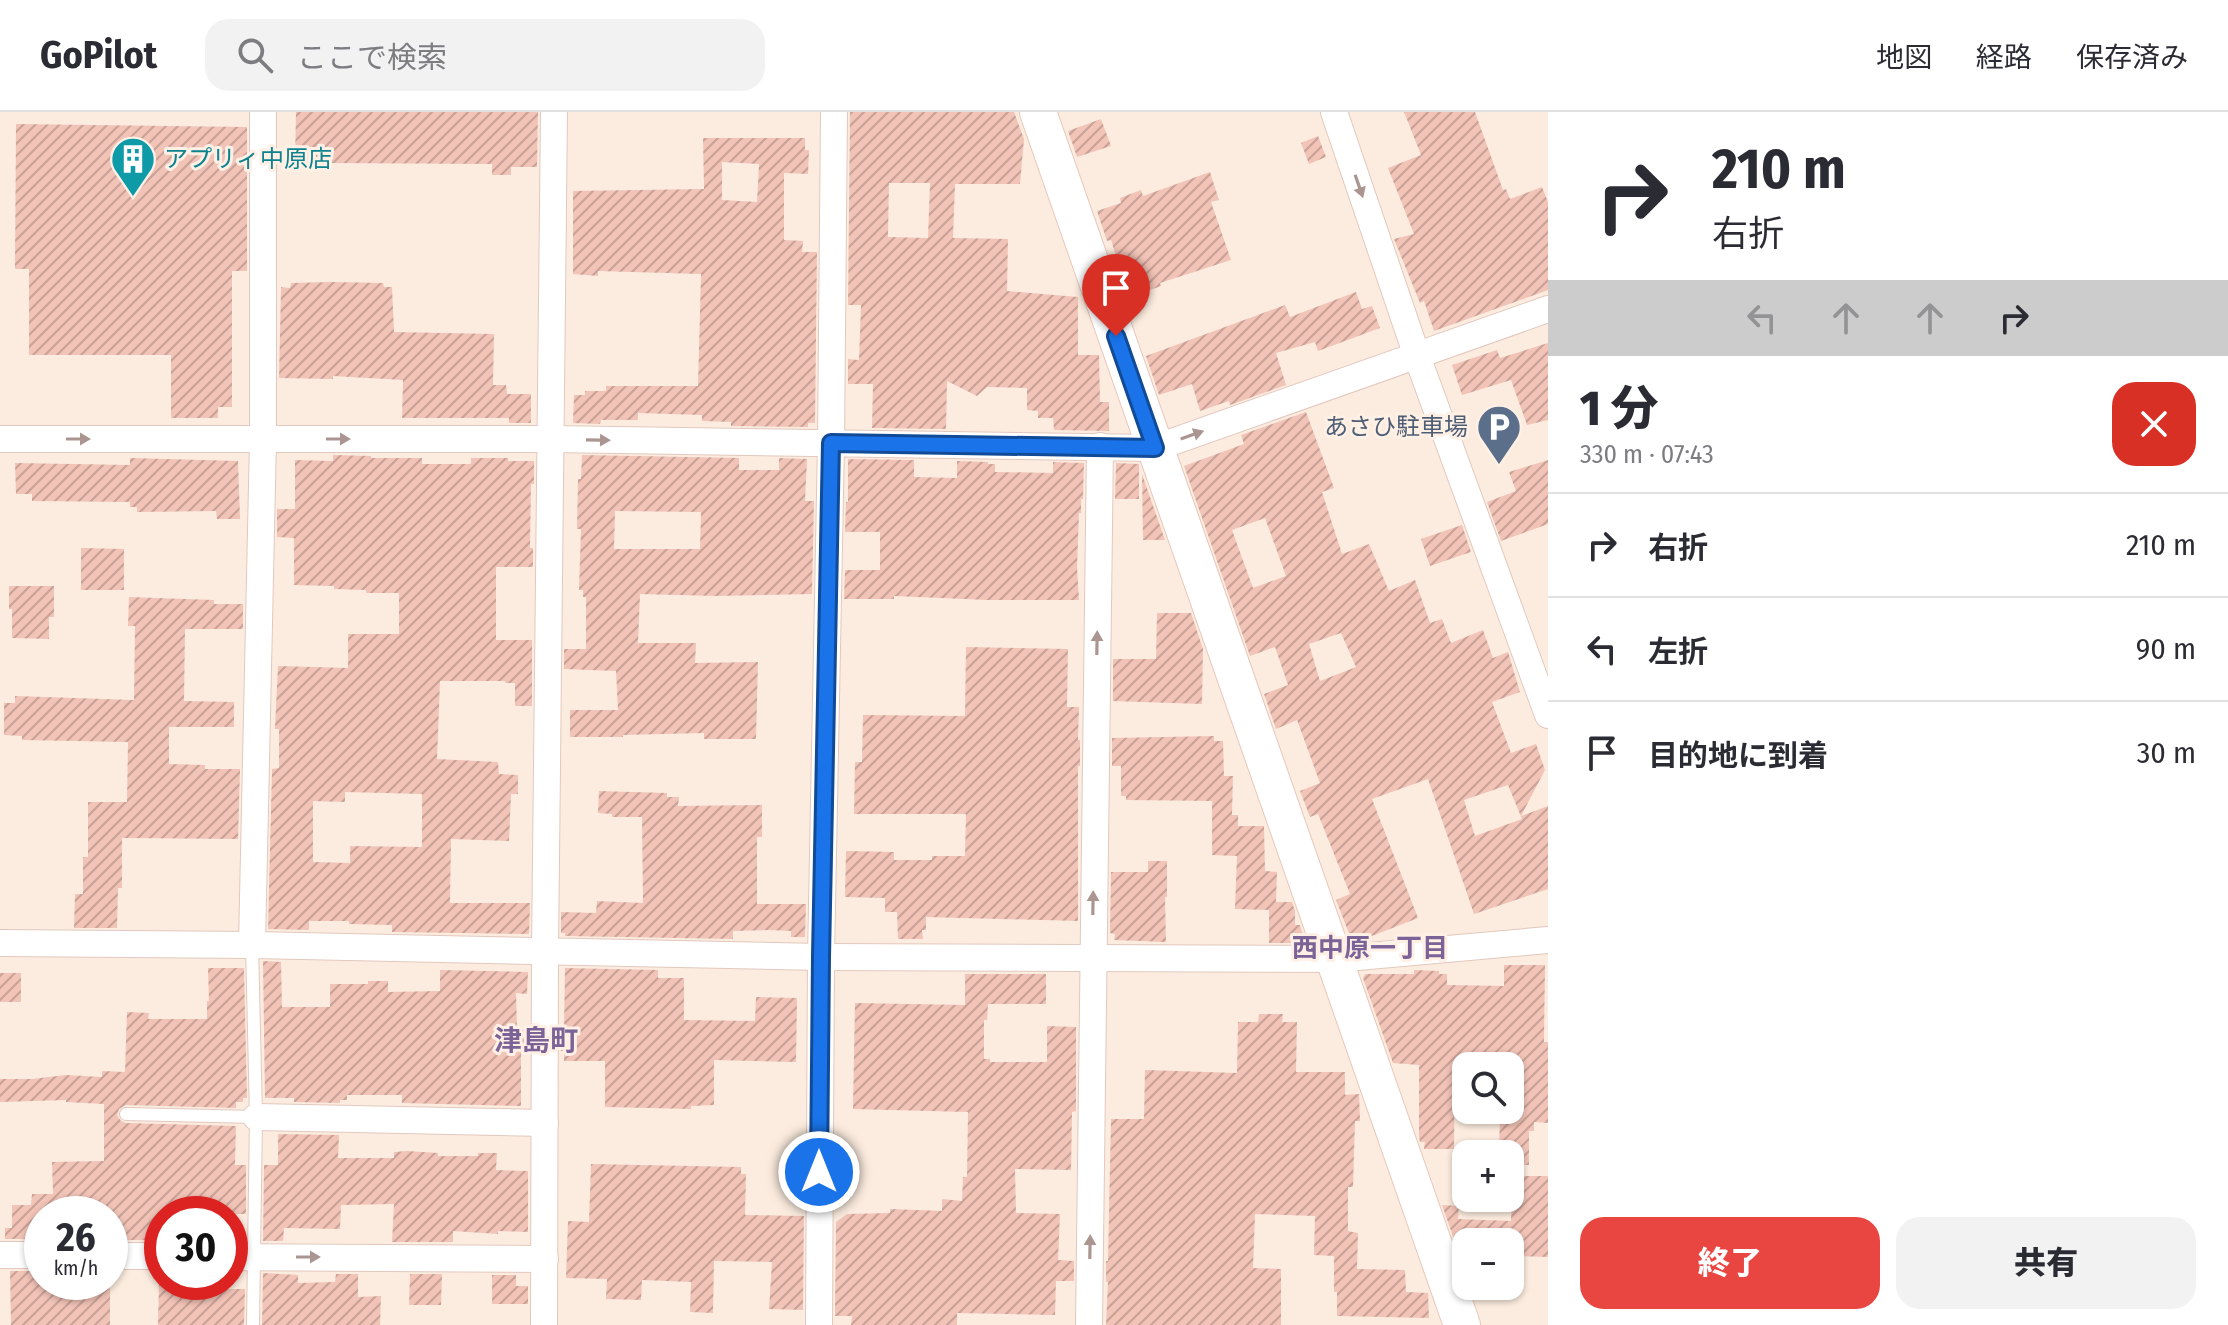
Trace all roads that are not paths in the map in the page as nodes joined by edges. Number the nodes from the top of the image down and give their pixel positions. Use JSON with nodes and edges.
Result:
{"nodes":[{"id":1,"x":263,"y":112,"type":"edge"},
{"id":2,"x":554,"y":112,"type":"edge"},
{"id":3,"x":834,"y":112,"type":"edge"},
{"id":4,"x":1038,"y":112,"type":"edge"},
{"id":5,"x":1334,"y":112,"type":"edge"},
{"id":6,"x":1548,"y":309,"type":"edge"},
{"id":7,"x":1417,"y":356,"type":"junction"},
{"id":8,"x":0,"y":439,"type":"edge"},
{"id":9,"x":263,"y":439,"type":"junction"},
{"id":10,"x":551,"y":439,"type":"junction"},
{"id":11,"x":831,"y":443,"type":"junction"},
{"id":12,"x":1100,"y":446,"type":"junction"},
{"id":13,"x":1155,"y":448,"type":"junction"},
{"id":14,"x":1548,"y":715,"type":"edge"},
{"id":15,"x":1548,"y":940,"type":"edge"},
{"id":16,"x":0,"y":943,"type":"edge"},
{"id":17,"x":252,"y":945,"type":"junction"},
{"id":18,"x":545,"y":952,"type":"junction"},
{"id":19,"x":821,"y":957,"type":"junction"},
{"id":20,"x":1093,"y":959,"type":"junction"},
{"id":21,"x":1335,"y":959,"type":"junction"},
{"id":22,"x":126,"y":1114,"type":"dead end"},
{"id":23,"x":256,"y":1117,"type":"junction"},
{"id":24,"x":545,"y":1123,"type":"junction"},
{"id":25,"x":248,"y":1197,"type":"edge"},
{"id":26,"x":0,"y":1255,"type":"edge"},
{"id":27,"x":24,"y":1255,"type":"edge"},
{"id":28,"x":248,"y":1257,"type":"edge"},
{"id":29,"x":545,"y":1259,"type":"junction"},
{"id":30,"x":248,"y":1294,"type":"edge"},
{"id":31,"x":253,"y":1325,"type":"edge"},
{"id":32,"x":544,"y":1325,"type":"edge"},
{"id":33,"x":819,"y":1325,"type":"edge"},
{"id":34,"x":1089,"y":1325,"type":"edge"},
{"id":35,"x":1462,"y":1325,"type":"edge"}],
"edges":[{"from":1,"to":9,"type":"street"},
{"from":2,"to":10,"type":"street"},
{"from":3,"to":11,"type":"street"},
{"from":4,"to":13,"type":"street"},
{"from":5,"to":7,"type":"street","one_way":true},
{"from":6,"to":7,"type":"street"},
{"from":13,"to":7,"type":"street","one_way":true},
{"from":7,"to":14,"type":"street"},
{"from":8,"to":9,"type":"street","one_way":true},
{"from":9,"to":10,"type":"street","one_way":true},
{"from":9,"to":17,"type":"street"},
{"from":10,"to":11,"type":"street","one_way":true},
{"from":10,"to":18,"type":"street"},
{"from":11,"to":12,"type":"street"},
{"from":11,"to":19,"type":"street"},
{"from":12,"to":13,"type":"street"},
{"from":20,"to":12,"type":"street","one_way":true},
{"from":13,"to":21,"type":"street"},
{"from":15,"to":21,"type":"street"},
{"from":16,"to":17,"type":"street"},
{"from":17,"to":18,"type":"street"},
{"from":17,"to":23,"type":"lane"},
{"from":18,"to":19,"type":"street"},
{"from":18,"to":24,"type":"street"},
{"from":19,"to":20,"type":"street"},
{"from":19,"to":33,"type":"street"},
{"from":20,"to":21,"type":"street"},
{"from":34,"to":20,"type":"street","one_way":true},
{"from":21,"to":35,"type":"street"},
{"from":22,"to":23,"type":"lane"},
{"from":23,"to":24,"type":"street"},
{"from":23,"to":25,"type":"lane"},
{"from":24,"to":29,"type":"street"},
{"from":26,"to":27,"type":"street"},
{"from":28,"to":29,"type":"street","one_way":true},
{"from":29,"to":32,"type":"street"},
{"from":30,"to":31,"type":"lane"}]}
